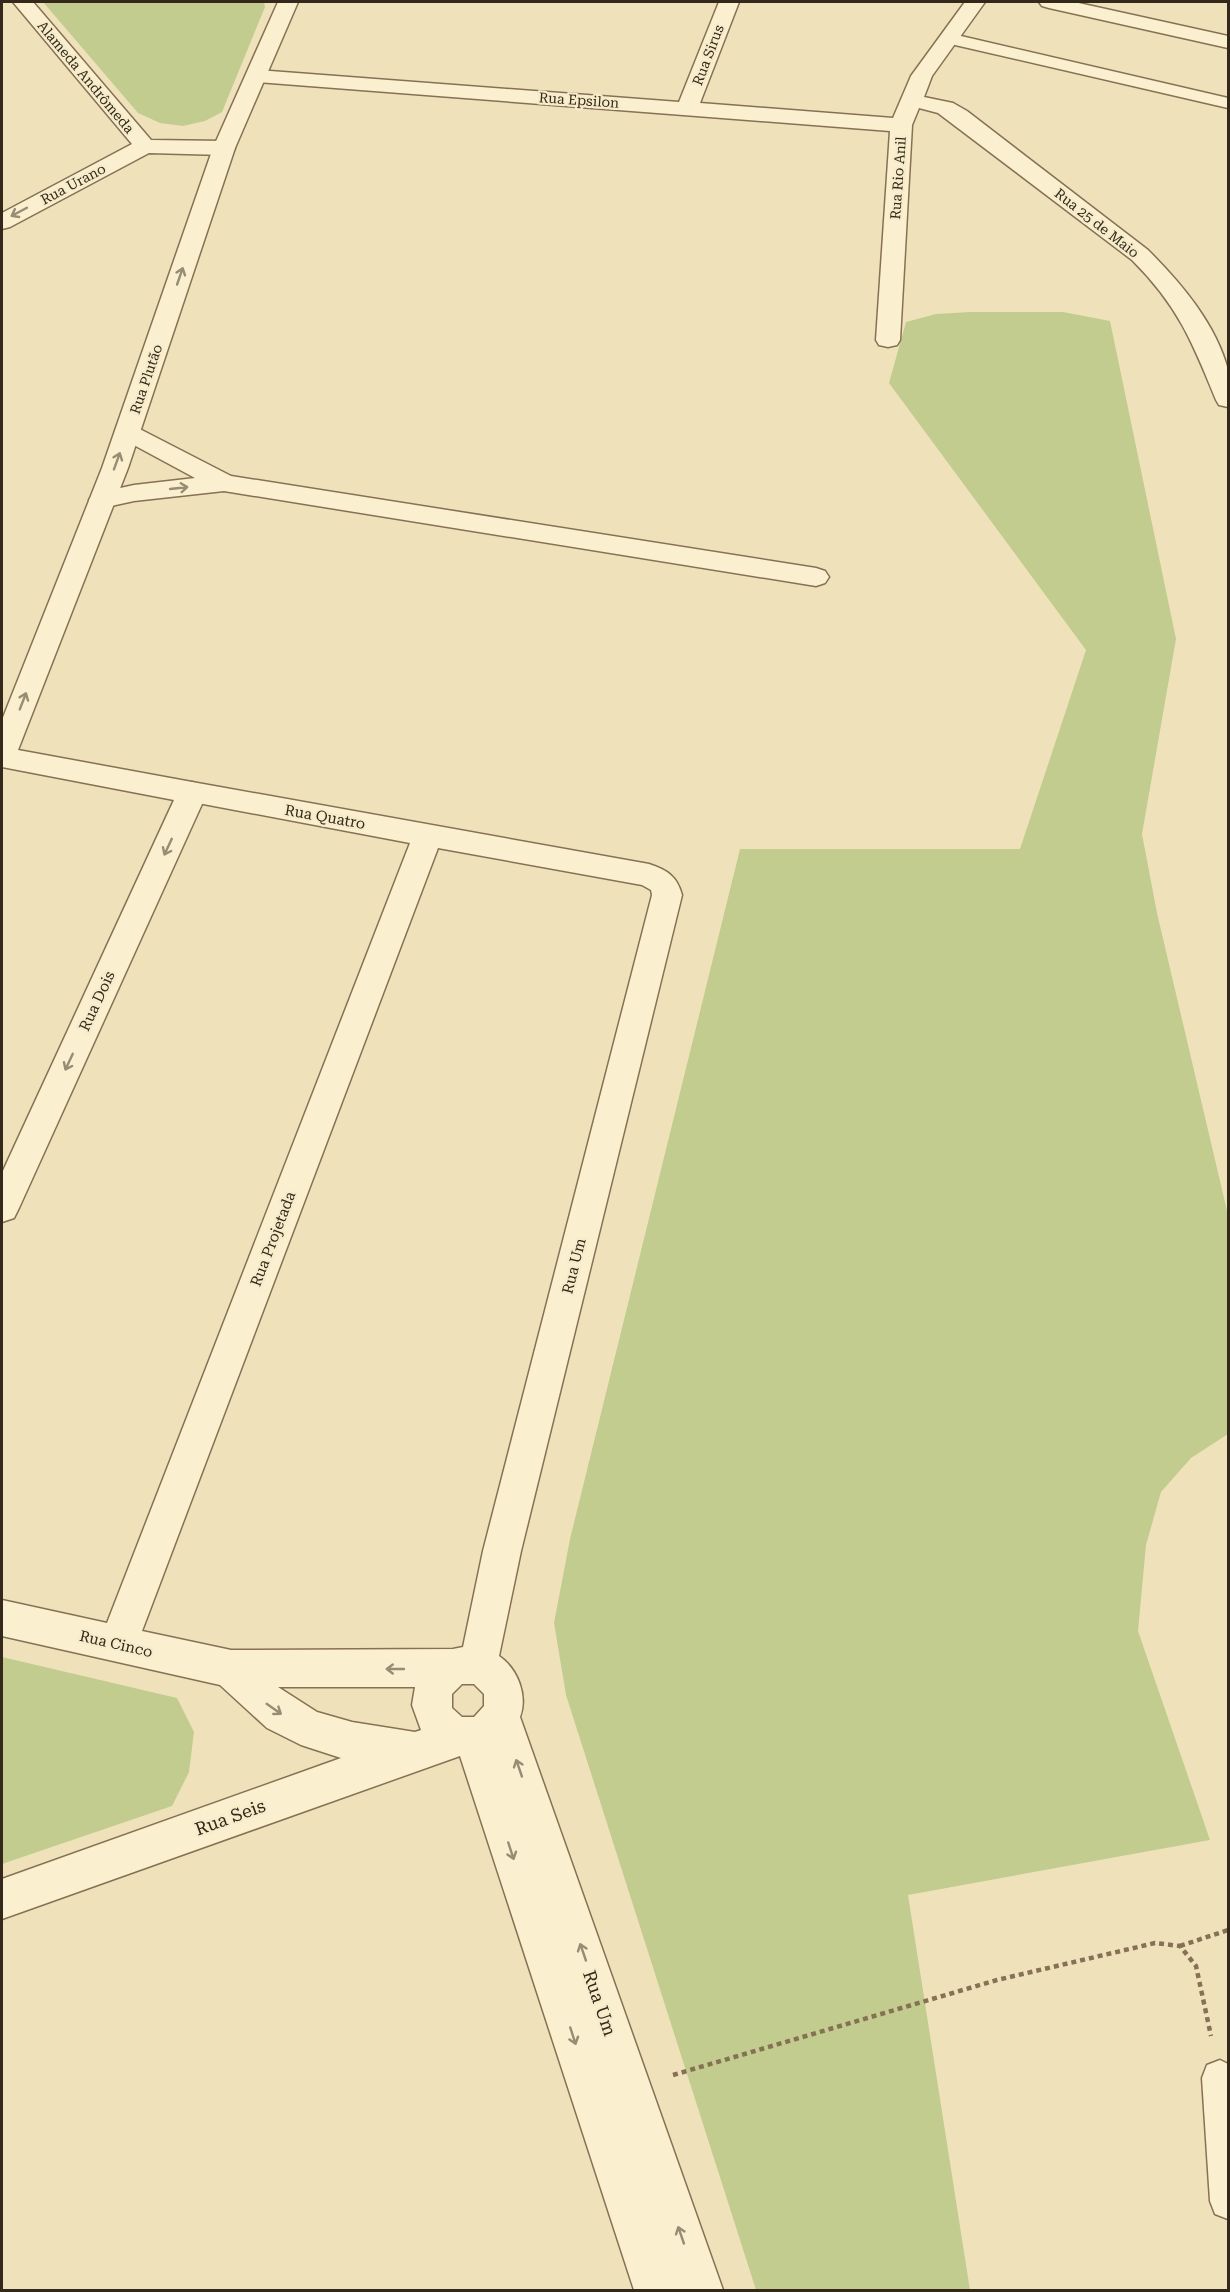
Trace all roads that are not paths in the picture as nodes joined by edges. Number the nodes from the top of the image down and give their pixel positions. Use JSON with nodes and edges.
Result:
{"nodes":[{"id":1,"x":23,"y":2,"type":"edge"},
{"id":2,"x":288,"y":2,"type":"edge"},
{"id":3,"x":729,"y":2,"type":"edge"},
{"id":4,"x":975,"y":2,"type":"edge"},
{"id":5,"x":1049,"y":2,"type":"edge"},
{"id":6,"x":948,"y":38,"type":"junction"},
{"id":7,"x":1228,"y":42,"type":"edge"},
{"id":8,"x":257,"y":76,"type":"junction"},
{"id":9,"x":911,"y":100,"type":"junction"},
{"id":10,"x":1228,"y":103,"type":"edge"},
{"id":11,"x":687,"y":109,"type":"junction"},
{"id":12,"x":901,"y":125,"type":"junction"},
{"id":13,"x":145,"y":146,"type":"junction"},
{"id":14,"x":224,"y":148,"type":"junction"},
{"id":15,"x":2,"y":222,"type":"edge"},
{"id":16,"x":888,"y":340,"type":"dead end"},
{"id":17,"x":1228,"y":400,"type":"edge"},
{"id":18,"x":128,"y":431,"type":"junction"},
{"id":19,"x":224,"y":483,"type":"junction"},
{"id":20,"x":102,"y":500,"type":"junction"},
{"id":21,"x":816,"y":577,"type":"dead end"},
{"id":22,"x":2,"y":756,"type":"edge"},
{"id":23,"x":192,"y":793,"type":"junction"},
{"id":24,"x":428,"y":835,"type":"junction"},
{"id":25,"x":649,"y":875,"type":"joint"},
{"id":26,"x":2,"y":1208,"type":"edge"},
{"id":27,"x":2,"y":1618,"type":"edge"},
{"id":28,"x":117,"y":1644,"type":"junction"},
{"id":29,"x":466,"y":1667,"type":"junction"},
{"id":30,"x":231,"y":1669,"type":"junction"},
{"id":31,"x":477,"y":1729,"type":"junction"},
{"id":32,"x":416,"y":1750,"type":"junction"},
{"id":33,"x":2,"y":1899,"type":"edge"},
{"id":34,"x":1220,"y":2078,"type":"road end"},
{"id":35,"x":1228,"y":2200,"type":"edge"},
{"id":36,"x":657,"y":2290,"type":"edge"},
{"id":37,"x":700,"y":2290,"type":"edge"}],
"edges":[{"from":1,"to":13,"type":"street","name":"Alameda Andrômeda"},
{"from":2,"to":8,"type":"street","name":"Rua Plutão"},
{"from":3,"to":11,"type":"street","name":"Rua Sirus"},
{"from":4,"to":6,"type":"street","name":"Rua Rio Anil"},
{"from":5,"to":7,"type":"street"},
{"from":6,"to":9,"type":"street","name":"Rua Rio Anil"},
{"from":6,"to":10,"type":"lane"},
{"from":8,"to":11,"type":"street","name":"Rua Epsilon"},
{"from":8,"to":14,"type":"street","name":"Rua Plutão"},
{"from":9,"to":12,"type":"street","name":"Rua Rio Anil"},
{"from":9,"to":17,"type":"street","name":"Rua 25 de Maio"},
{"from":11,"to":12,"type":"street","name":"Rua Epsilon"},
{"from":12,"to":16,"type":"street","name":"Rua Rio Anil"},
{"from":13,"to":14,"type":"street","name":"Alameda Andrômeda"},
{"from":13,"to":15,"type":"street","name":"Rua Urano","one_way":true},
{"from":18,"to":14,"type":"street","name":"Rua Plutão","one_way":true},
{"from":18,"to":19,"type":"street"},
{"from":20,"to":18,"type":"street","name":"Rua Plutão","one_way":true},
{"from":20,"to":19,"type":"street","one_way":true},
{"from":19,"to":21,"type":"street"},
{"from":22,"to":20,"type":"street","name":"Rua Plutão","one_way":true},
{"from":22,"to":23,"type":"street","name":"Rua Quatro"},
{"from":23,"to":24,"type":"street","name":"Rua Quatro"},
{"from":23,"to":26,"type":"street","name":"Rua Dois","one_way":true},
{"from":24,"to":25,"type":"street","name":"Rua Quatro"},
{"from":24,"to":28,"type":"street","name":"Rua Projetada"},
{"from":25,"to":29,"type":"street","name":"Rua Um"},
{"from":27,"to":28,"type":"street","name":"Rua Cinco"},
{"from":28,"to":30,"type":"street","name":"Rua Cinco"},
{"from":29,"to":30,"type":"street","name":"Rua Cinco","one_way":true},
{"from":29,"to":31,"type":"street","name":"Rua Um"},
{"from":29,"to":31,"type":"street","name":"Rua Um"},
{"from":30,"to":32,"type":"street","one_way":true},
{"from":31,"to":32,"type":"street","name":"Rua Seis"},
{"from":31,"to":36,"type":"street","name":"Rua Um","one_way":true},
{"from":37,"to":31,"type":"street","name":"Rua Um","one_way":true},
{"from":32,"to":33,"type":"street","name":"Rua Seis"},
{"from":34,"to":35,"type":"lane"}]}
